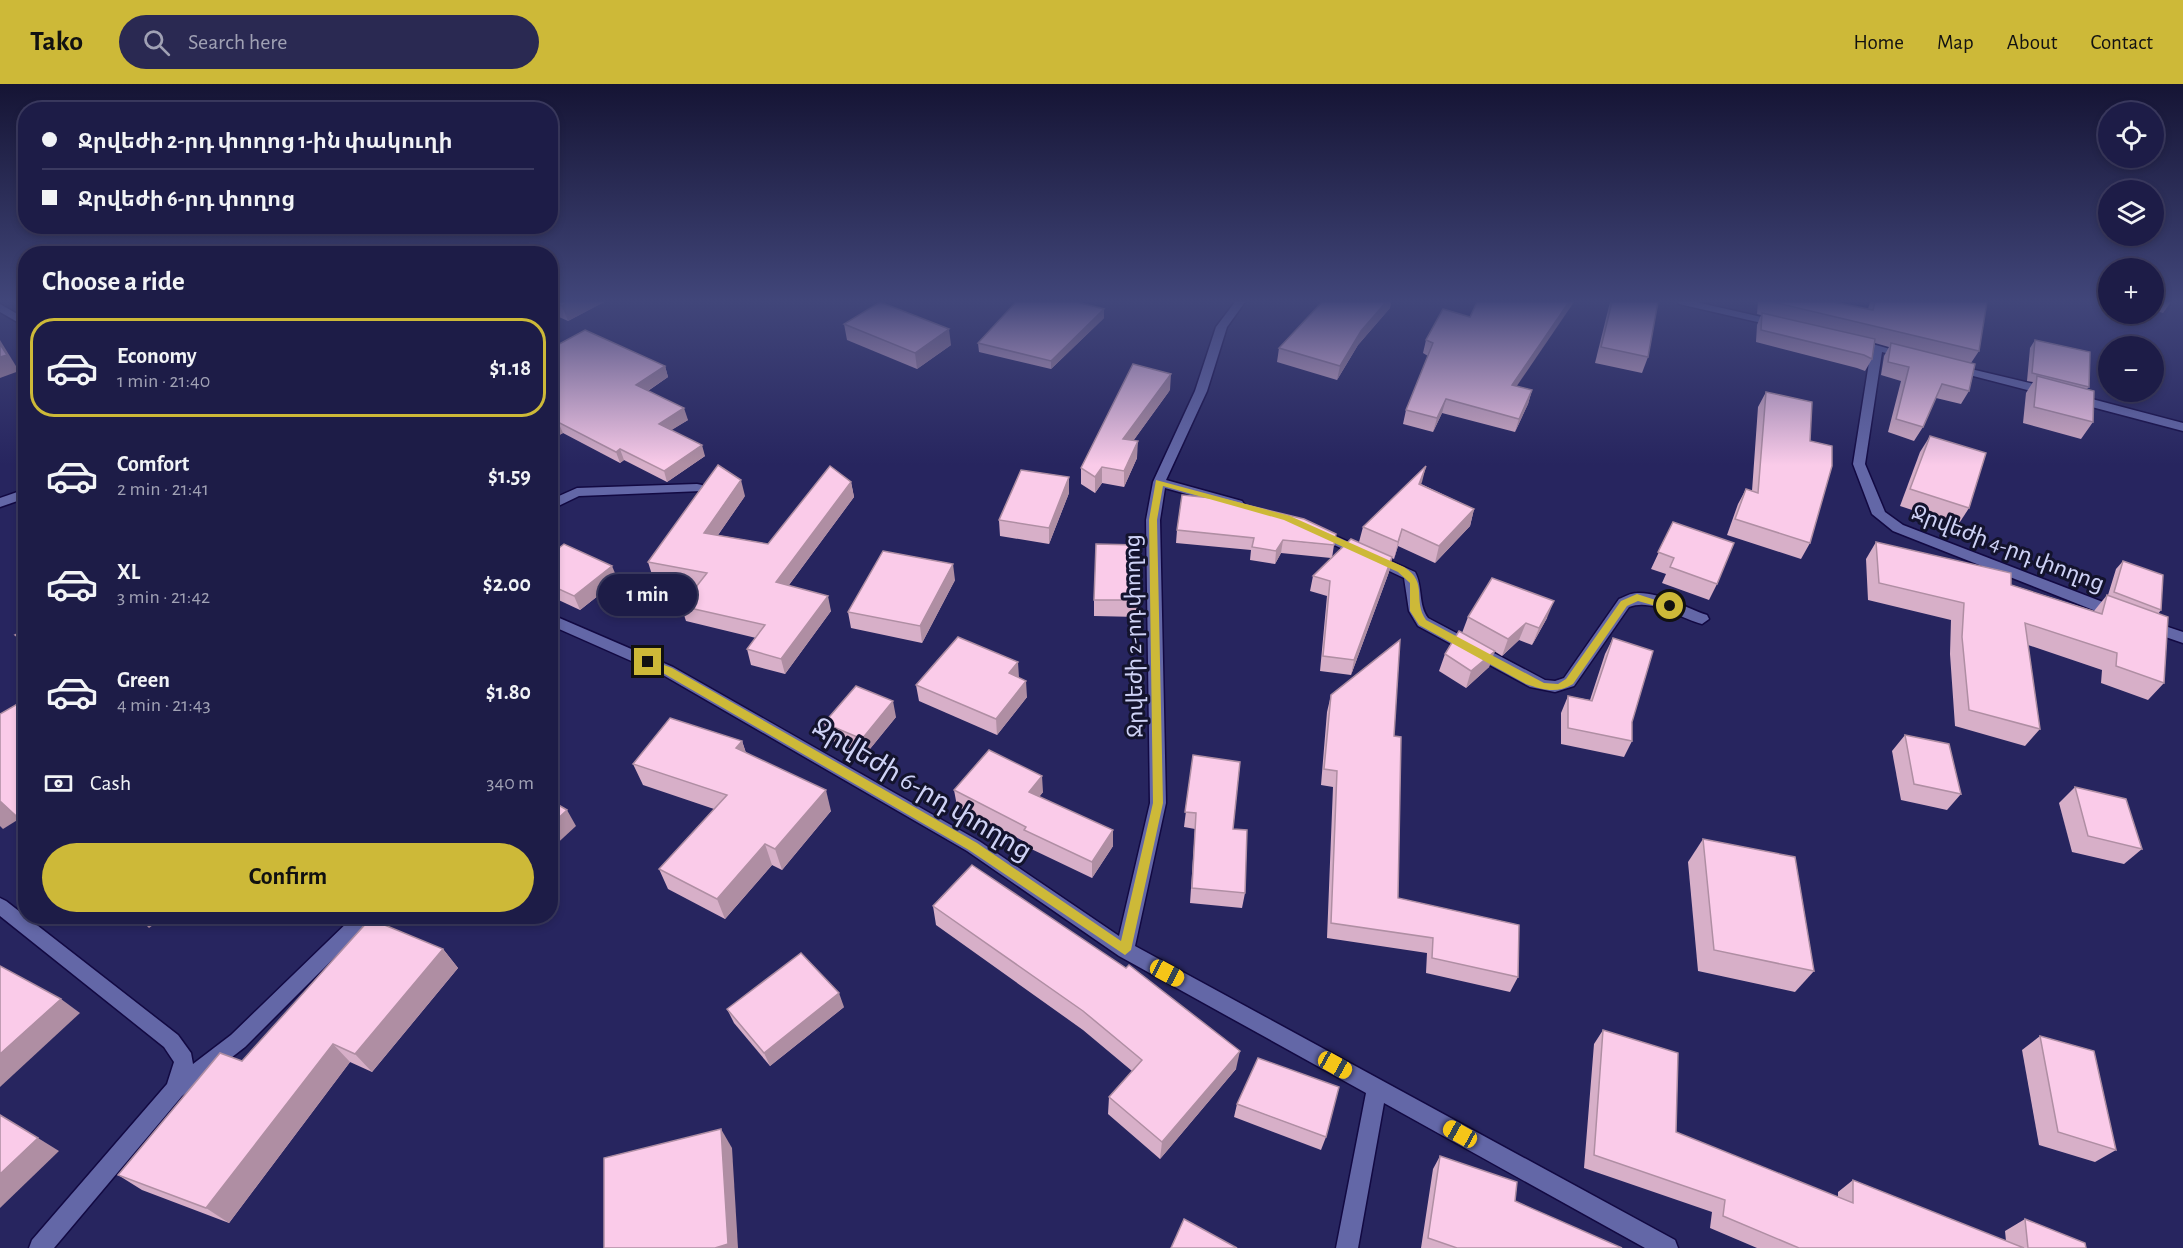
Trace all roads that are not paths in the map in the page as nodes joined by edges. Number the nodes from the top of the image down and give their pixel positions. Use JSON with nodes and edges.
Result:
{"nodes":[{"id":1,"x":1213,"y":356,"type":"edge"},
{"id":2,"x":1876,"y":356,"type":"edge"},
{"id":3,"x":1909,"y":356,"type":"edge"},
{"id":4,"x":1923,"y":360,"type":"edge"},
{"id":5,"x":1946,"y":366,"type":"edge"},
{"id":6,"x":2183,"y":427,"type":"edge"},
{"id":7,"x":1159,"y":482,"type":"junction"},
{"id":8,"x":697,"y":489,"type":"edge"},
{"id":9,"x":18,"y":496,"type":"edge"},
{"id":10,"x":558,"y":502,"type":"edge"},
{"id":11,"x":0,"y":503,"type":"edge"},
{"id":12,"x":1255,"y":509,"type":"edge"},
{"id":13,"x":1297,"y":523,"type":"edge"},
{"id":14,"x":1702,"y":618,"type":"dead end"},
{"id":15,"x":558,"y":623,"type":"edge"},
{"id":16,"x":2183,"y":638,"type":"edge"},
{"id":17,"x":0,"y":906,"type":"edge"},
{"id":18,"x":18,"y":920,"type":"edge"},
{"id":19,"x":23,"y":924,"type":"edge"},
{"id":20,"x":359,"y":924,"type":"edge"},
{"id":21,"x":1125,"y":950,"type":"junction"},
{"id":22,"x":1377,"y":1088,"type":"junction"},
{"id":23,"x":175,"y":1089,"type":"junction"},
{"id":24,"x":40,"y":1248,"type":"edge"},
{"id":25,"x":1347,"y":1248,"type":"edge"},
{"id":26,"x":1667,"y":1248,"type":"edge"}],
"edges":[{"from":1,"to":7,"type":"street","name":"Ջրվեժի 2-րդ փողոց"},
{"from":2,"to":16,"type":"street","name":"Ջրվեժի 4-րդ փողոց"},
{"from":3,"to":4,"type":"street"},
{"from":5,"to":6,"type":"street"},
{"from":7,"to":12,"type":"street"},
{"from":7,"to":21,"type":"street","name":"Ջրվեժի 2-րդ փողոց"},
{"from":8,"to":10,"type":"street"},
{"from":9,"to":11,"type":"street"},
{"from":13,"to":14,"type":"street"},
{"from":15,"to":21,"type":"street","name":"Ջրվեժի 6-րդ փողոց"},
{"from":17,"to":18,"type":"street"},
{"from":19,"to":23,"type":"street"},
{"from":20,"to":23,"type":"street"},
{"from":21,"to":22,"type":"street","name":"Ջրվեժի 6-րդ փողոց"},
{"from":22,"to":25,"type":"street"},
{"from":22,"to":26,"type":"street","name":"Ջրվեժի 6-րդ փողոց"},
{"from":23,"to":24,"type":"street"}]}
